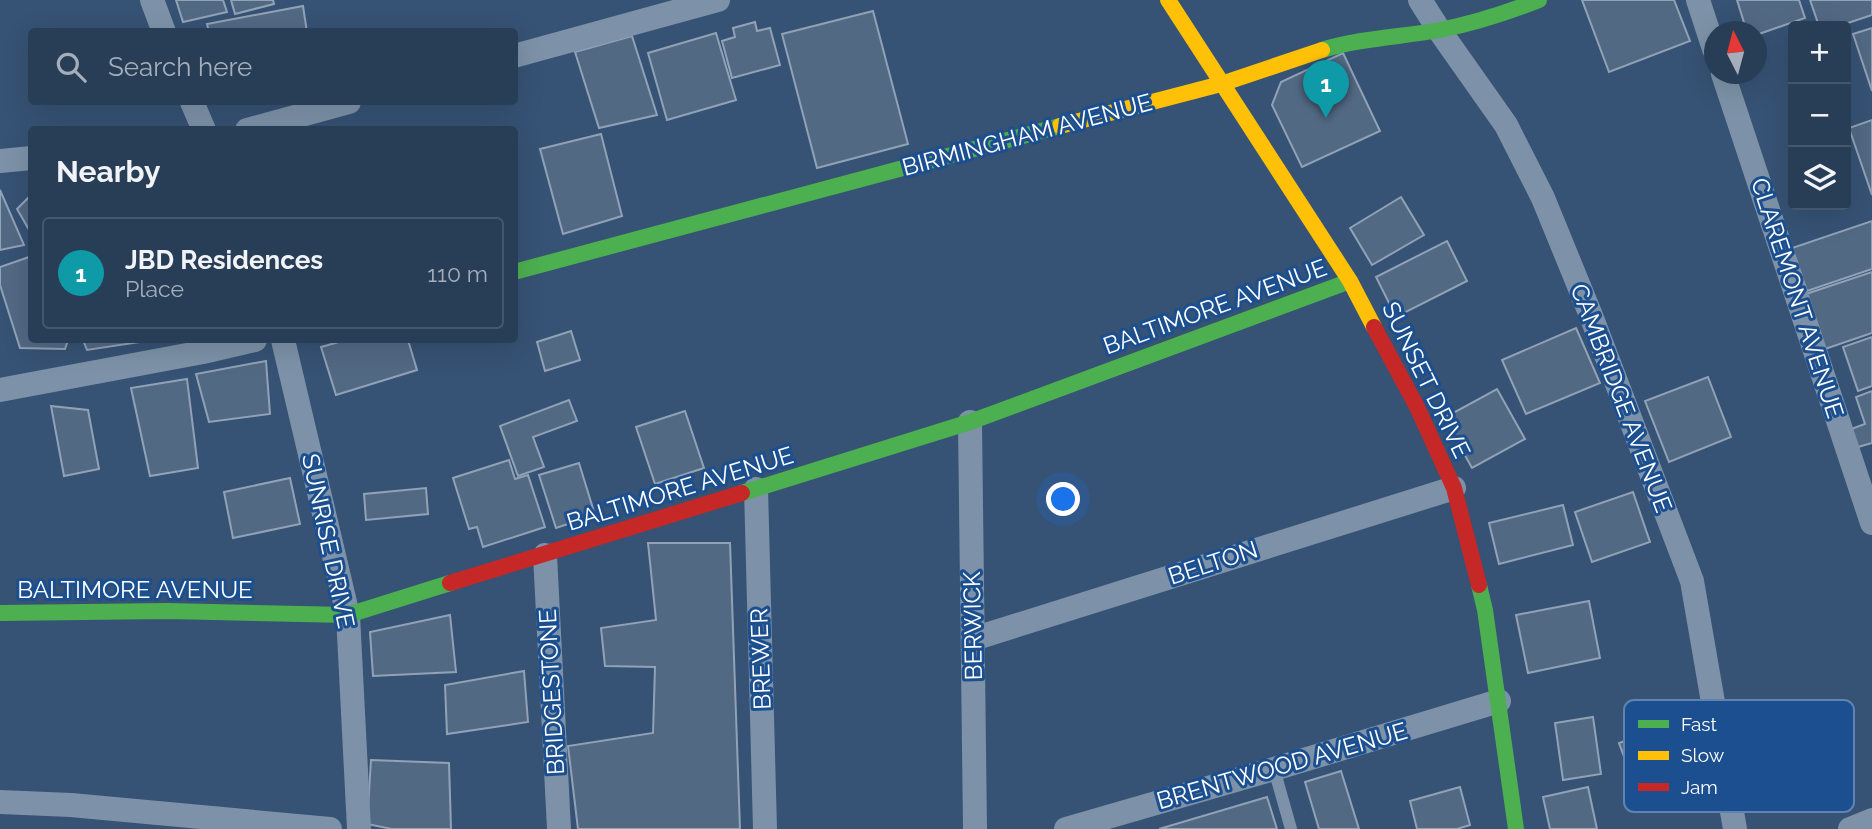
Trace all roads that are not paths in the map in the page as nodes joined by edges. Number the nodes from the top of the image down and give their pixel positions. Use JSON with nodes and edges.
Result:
{"nodes":[{"id":1,"x":152,"y":0,"type":"edge"},
{"id":2,"x":718,"y":0,"type":"edge"},
{"id":3,"x":1168,"y":0,"type":"edge"},
{"id":4,"x":1420,"y":0,"type":"edge"},
{"id":5,"x":1539,"y":0,"type":"edge"},
{"id":6,"x":1698,"y":0,"type":"edge"},
{"id":7,"x":1705,"y":21,"type":"edge"},
{"id":8,"x":162,"y":28,"type":"edge"},
{"id":9,"x":1438,"y":30,"type":"junction"},
{"id":10,"x":518,"y":55,"type":"edge"},
{"id":11,"x":1221,"y":84,"type":"junction"},
{"id":12,"x":1726,"y":84,"type":"edge"},
{"id":13,"x":193,"y":105,"type":"edge"},
{"id":14,"x":338,"y":105,"type":"edge"},
{"id":15,"x":202,"y":126,"type":"edge"},
{"id":16,"x":262,"y":126,"type":"edge"},
{"id":17,"x":28,"y":158,"type":"edge"},
{"id":18,"x":0,"y":161,"type":"edge"},
{"id":19,"x":518,"y":271,"type":"edge"},
{"id":20,"x":1350,"y":281,"type":"junction"},
{"id":21,"x":242,"y":343,"type":"edge"},
{"id":22,"x":284,"y":343,"type":"edge"},
{"id":23,"x":0,"y":390,"type":"edge"},
{"id":24,"x":970,"y":422,"type":"junction"},
{"id":25,"x":1454,"y":488,"type":"junction"},
{"id":26,"x":756,"y":489,"type":"junction"},
{"id":27,"x":1872,"y":523,"type":"edge"},
{"id":28,"x":545,"y":555,"type":"junction"},
{"id":29,"x":0,"y":612,"type":"edge"},
{"id":30,"x":348,"y":614,"type":"junction"},
{"id":31,"x":973,"y":639,"type":"junction"},
{"id":32,"x":1713,"y":700,"type":"edge"},
{"id":33,"x":1499,"y":701,"type":"junction"},
{"id":34,"x":1275,"y":769,"type":"junction"},
{"id":35,"x":0,"y":802,"type":"edge"},
{"id":36,"x":1872,"y":820,"type":"edge"},
{"id":37,"x":330,"y":829,"type":"edge"},
{"id":38,"x":359,"y":829,"type":"edge"},
{"id":39,"x":559,"y":829,"type":"edge"},
{"id":40,"x":765,"y":829,"type":"edge"},
{"id":41,"x":975,"y":829,"type":"edge"},
{"id":42,"x":1066,"y":829,"type":"edge"},
{"id":43,"x":1291,"y":829,"type":"edge"},
{"id":44,"x":1516,"y":829,"type":"edge"},
{"id":45,"x":1850,"y":829,"type":"edge"}],
"edges":[{"from":1,"to":8,"type":"street"},
{"from":2,"to":10,"type":"street"},
{"from":3,"to":11,"type":"street","name":"SUNSET DRIVE"},
{"from":4,"to":9,"type":"street","name":"CAMBRIDGE AVENUE"},
{"from":5,"to":9,"type":"street","name":"BIRMINGHAM AVENUE"},
{"from":6,"to":7,"type":"street"},
{"from":9,"to":11,"type":"street","name":"BIRMINGHAM AVENUE"},
{"from":9,"to":32,"type":"street","name":"CAMBRIDGE AVENUE"},
{"from":11,"to":19,"type":"street","name":"BIRMINGHAM AVENUE"},
{"from":11,"to":20,"type":"street","name":"SUNSET DRIVE"},
{"from":12,"to":27,"type":"street","name":"CLAREMONT AVENUE"},
{"from":13,"to":15,"type":"street"},
{"from":14,"to":16,"type":"street"},
{"from":17,"to":18,"type":"street"},
{"from":20,"to":24,"type":"street","name":"BALTIMORE AVENUE"},
{"from":20,"to":25,"type":"street","name":"SUNSET DRIVE"},
{"from":21,"to":23,"type":"street"},
{"from":22,"to":30,"type":"street","name":"SUNRISE DRIVE"},
{"from":24,"to":26,"type":"street","name":"BALTIMORE AVENUE"},
{"from":24,"to":31,"type":"street","name":"BERWICK"},
{"from":25,"to":31,"type":"street","name":"BELTON"},
{"from":25,"to":33,"type":"street","name":"SUNSET DRIVE"},
{"from":26,"to":28,"type":"street","name":"BALTIMORE AVENUE"},
{"from":26,"to":40,"type":"street","name":"BREWER"},
{"from":28,"to":30,"type":"street","name":"BALTIMORE AVENUE"},
{"from":28,"to":39,"type":"street","name":"BRIDGESTONE"},
{"from":29,"to":30,"type":"street","name":"BALTIMORE AVENUE"},
{"from":30,"to":38,"type":"street","name":"SUNRISE DRIVE"},
{"from":31,"to":41,"type":"street","name":"BERWICK"},
{"from":33,"to":34,"type":"street","name":"BRENTWOOD AVENUE"},
{"from":33,"to":44,"type":"street","name":"SUNSET DRIVE"},
{"from":34,"to":42,"type":"street","name":"BRENTWOOD AVENUE"},
{"from":34,"to":43,"type":"lane"},
{"from":35,"to":37,"type":"street"},
{"from":36,"to":45,"type":"street"}]}
